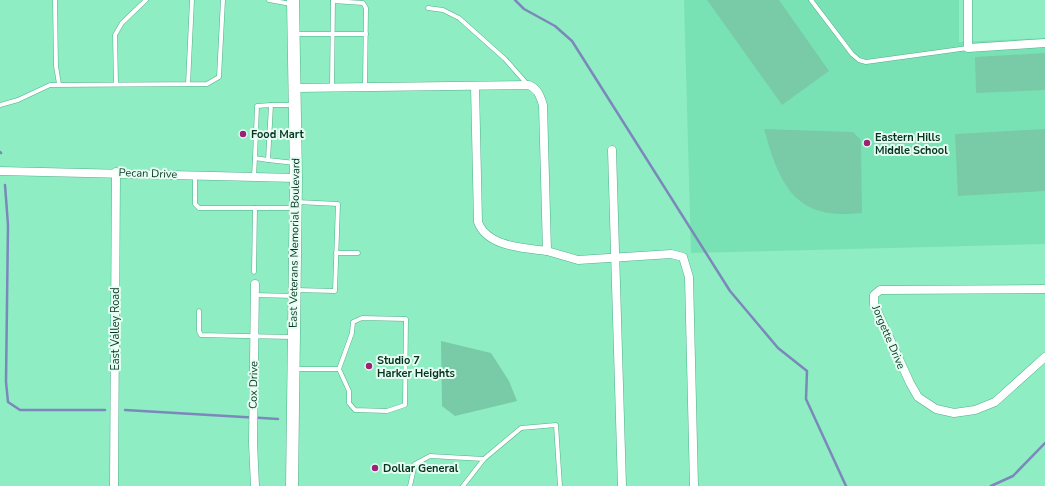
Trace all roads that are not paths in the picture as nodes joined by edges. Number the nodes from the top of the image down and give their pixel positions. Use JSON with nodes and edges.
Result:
{"nodes":[{"id":1,"x":55,"y":0,"type":"edge"},
{"id":2,"x":146,"y":0,"type":"edge"},
{"id":3,"x":192,"y":0,"type":"edge"},
{"id":4,"x":223,"y":0,"type":"edge"},
{"id":5,"x":269,"y":0,"type":"edge"},
{"id":6,"x":333,"y":0,"type":"edge"},
{"id":7,"x":811,"y":0,"type":"edge"},
{"id":8,"x":968,"y":0,"type":"edge"},
{"id":9,"x":293,"y":2,"type":"edge"},
{"id":10,"x":428,"y":8,"type":"dead end"},
{"id":11,"x":294,"y":34,"type":"junction"},
{"id":12,"x":366,"y":34,"type":"junction"},
{"id":13,"x":332,"y":35,"type":"junction"},
{"id":14,"x":1045,"y":43,"type":"edge"},
{"id":15,"x":968,"y":48,"type":"junction"},
{"id":16,"x":116,"y":83,"type":"junction"},
{"id":17,"x":59,"y":84,"type":"junction"},
{"id":18,"x":188,"y":84,"type":"junction"},
{"id":19,"x":529,"y":85,"type":"junction"},
{"id":20,"x":475,"y":86,"type":"junction"},
{"id":21,"x":295,"y":88,"type":"junction"},
{"id":22,"x":332,"y":88,"type":"junction"},
{"id":23,"x":365,"y":88,"type":"junction"},
{"id":24,"x":0,"y":105,"type":"edge"},
{"id":25,"x":271,"y":105,"type":"junction"},
{"id":26,"x":295,"y":105,"type":"junction"},
{"id":27,"x":612,"y":150,"type":"dead end"},
{"id":28,"x":255,"y":158,"type":"junction"},
{"id":29,"x":268,"y":160,"type":"junction"},
{"id":30,"x":296,"y":163,"type":"junction"},
{"id":31,"x":0,"y":171,"type":"edge"},
{"id":32,"x":116,"y":172,"type":"junction"},
{"id":33,"x":195,"y":175,"type":"junction"},
{"id":34,"x":254,"y":176,"type":"junction"},
{"id":35,"x":296,"y":178,"type":"junction"},
{"id":36,"x":295,"y":205,"type":"junction"},
{"id":37,"x":255,"y":208,"type":"junction"},
{"id":38,"x":547,"y":251,"type":"junction"},
{"id":39,"x":336,"y":253,"type":"junction"},
{"id":40,"x":358,"y":254,"type":"dead end"},
{"id":41,"x":615,"y":257,"type":"junction"},
{"id":42,"x":254,"y":272,"type":"dead end"},
{"id":43,"x":255,"y":284,"type":"dead end"},
{"id":44,"x":1045,"y":289,"type":"edge"},
{"id":45,"x":294,"y":293,"type":"junction"},
{"id":46,"x":254,"y":296,"type":"junction"},
{"id":47,"x":199,"y":310,"type":"dead end"},
{"id":48,"x":254,"y":336,"type":"junction"},
{"id":49,"x":293,"y":337,"type":"junction"},
{"id":50,"x":1045,"y":357,"type":"edge"},
{"id":51,"x":293,"y":369,"type":"junction"},
{"id":52,"x":338,"y":369,"type":"junction"},
{"id":53,"x":484,"y":459,"type":"junction"},
{"id":54,"x":114,"y":486,"type":"edge"},
{"id":55,"x":255,"y":486,"type":"edge"},
{"id":56,"x":292,"y":486,"type":"edge"},
{"id":57,"x":410,"y":486,"type":"edge"},
{"id":58,"x":463,"y":486,"type":"edge"},
{"id":59,"x":560,"y":486,"type":"edge"},
{"id":60,"x":622,"y":486,"type":"edge"},
{"id":61,"x":694,"y":486,"type":"edge"}],
"edges":[{"from":1,"to":17,"type":"lane"},
{"from":2,"to":16,"type":"lane"},
{"from":3,"to":18,"type":"lane"},
{"from":4,"to":18,"type":"lane"},
{"from":5,"to":9,"type":"lane"},
{"from":6,"to":12,"type":"lane"},
{"from":6,"to":13,"type":"lane"},
{"from":7,"to":15,"type":"lane"},
{"from":8,"to":15,"type":"street"},
{"from":9,"to":11,"type":"main road","name":"East Veterans Memorial Boulevard"},
{"from":10,"to":19,"type":"lane"},
{"from":11,"to":13,"type":"lane"},
{"from":11,"to":21,"type":"main road","name":"East Veterans Memorial Boulevard"},
{"from":12,"to":13,"type":"lane"},
{"from":12,"to":23,"type":"lane"},
{"from":13,"to":22,"type":"lane"},
{"from":14,"to":15,"type":"street"},
{"from":16,"to":17,"type":"lane"},
{"from":16,"to":18,"type":"lane"},
{"from":17,"to":24,"type":"lane"},
{"from":19,"to":20,"type":"street"},
{"from":19,"to":38,"type":"street"},
{"from":20,"to":23,"type":"street"},
{"from":20,"to":38,"type":"street"},
{"from":21,"to":22,"type":"street"},
{"from":21,"to":26,"type":"main road","name":"East Veterans Memorial Boulevard"},
{"from":22,"to":23,"type":"street"},
{"from":25,"to":26,"type":"lane"},
{"from":25,"to":28,"type":"lane"},
{"from":25,"to":29,"type":"lane"},
{"from":26,"to":30,"type":"main road","name":"East Veterans Memorial Boulevard"},
{"from":27,"to":41,"type":"street"},
{"from":28,"to":29,"type":"lane"},
{"from":28,"to":34,"type":"lane"},
{"from":29,"to":30,"type":"lane"},
{"from":30,"to":35,"type":"main road","name":"East Veterans Memorial Boulevard"},
{"from":31,"to":32,"type":"street","name":"Pecan Drive"},
{"from":32,"to":33,"type":"street","name":"Pecan Drive"},
{"from":32,"to":54,"type":"street","name":"East Valley Road"},
{"from":33,"to":34,"type":"street","name":"Pecan Drive"},
{"from":33,"to":37,"type":"lane"},
{"from":34,"to":35,"type":"street","name":"Pecan Drive"},
{"from":35,"to":36,"type":"main road","name":"East Veterans Memorial Boulevard"},
{"from":36,"to":37,"type":"lane"},
{"from":36,"to":39,"type":"lane"},
{"from":36,"to":45,"type":"main road","name":"East Veterans Memorial Boulevard"},
{"from":37,"to":42,"type":"lane"},
{"from":38,"to":41,"type":"street"},
{"from":39,"to":40,"type":"lane"},
{"from":39,"to":45,"type":"lane"},
{"from":41,"to":60,"type":"street"},
{"from":41,"to":61,"type":"street"},
{"from":43,"to":46,"type":"street","name":"Cox Drive"},
{"from":44,"to":50,"type":"street","name":"Jorgette Drive"},
{"from":45,"to":46,"type":"lane"},
{"from":45,"to":49,"type":"main road","name":"East Veterans Memorial Boulevard"},
{"from":46,"to":48,"type":"street","name":"Cox Drive"},
{"from":47,"to":48,"type":"lane"},
{"from":48,"to":49,"type":"lane"},
{"from":48,"to":55,"type":"street","name":"Cox Drive"},
{"from":49,"to":51,"type":"main road","name":"East Veterans Memorial Boulevard"},
{"from":51,"to":52,"type":"lane"},
{"from":51,"to":56,"type":"main road","name":"East Veterans Memorial Boulevard"},
{"from":52,"to":52,"type":"lane"},
{"from":53,"to":57,"type":"lane"},
{"from":53,"to":58,"type":"lane"},
{"from":53,"to":59,"type":"lane"}]}
